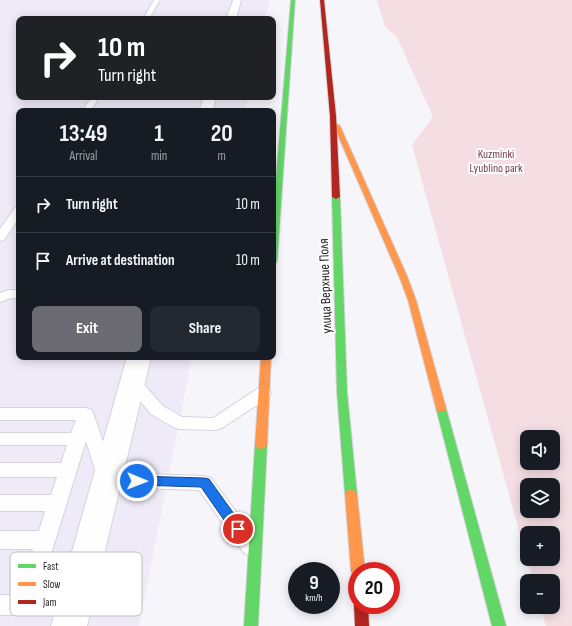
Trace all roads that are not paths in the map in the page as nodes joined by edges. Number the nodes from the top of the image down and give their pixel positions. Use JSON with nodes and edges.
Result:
{"nodes":[{"id":1,"x":157,"y":0,"type":"edge"},
{"id":2,"x":236,"y":0,"type":"edge"},
{"id":3,"x":293,"y":0,"type":"edge"},
{"id":4,"x":322,"y":0,"type":"edge"},
{"id":5,"x":148,"y":16,"type":"edge"},
{"id":6,"x":232,"y":16,"type":"edge"},
{"id":7,"x":333,"y":116,"type":"junction"},
{"id":8,"x":16,"y":214,"type":"edge"},
{"id":9,"x":276,"y":223,"type":"edge"},
{"id":10,"x":0,"y":237,"type":"edge"},
{"id":11,"x":16,"y":294,"type":"edge"},
{"id":12,"x":0,"y":298,"type":"edge"},
{"id":13,"x":138,"y":360,"type":"edge"},
{"id":14,"x":266,"y":360,"type":"edge"},
{"id":15,"x":132,"y":382,"type":"junction"},
{"id":16,"x":263,"y":393,"type":"junction"},
{"id":17,"x":0,"y":414,"type":"edge"},
{"id":18,"x":86,"y":414,"type":"junction"},
{"id":19,"x":0,"y":439,"type":"edge"},
{"id":20,"x":78,"y":439,"type":"junction"},
{"id":21,"x":0,"y":470,"type":"edge"},
{"id":22,"x":69,"y":470,"type":"junction"},
{"id":23,"x":107,"y":480,"type":"junction"},
{"id":24,"x":0,"y":503,"type":"edge"},
{"id":25,"x":58,"y":503,"type":"junction"},
{"id":26,"x":0,"y":540,"type":"edge"},
{"id":27,"x":46,"y":540,"type":"junction"},
{"id":28,"x":42,"y":552,"type":"edge"},
{"id":29,"x":88,"y":552,"type":"edge"},
{"id":30,"x":255,"y":552,"type":"junction"},
{"id":31,"x":357,"y":562,"type":"edge"},
{"id":32,"x":361,"y":614,"type":"edge"},
{"id":33,"x":72,"y":616,"type":"edge"},
{"id":34,"x":69,"y":626,"type":"edge"},
{"id":35,"x":252,"y":626,"type":"edge"},
{"id":36,"x":362,"y":626,"type":"edge"},
{"id":37,"x":499,"y":626,"type":"edge"}],
"edges":[{"from":1,"to":5,"type":"lane"},
{"from":2,"to":6,"type":"street"},
{"from":3,"to":9,"type":"main road"},
{"from":4,"to":7,"type":"main road","name":"улица Верхние Поля"},
{"from":7,"to":31,"type":"main road","name":"улица Верхние Поля"},
{"from":7,"to":37,"type":"main road"},
{"from":8,"to":10,"type":"lane"},
{"from":11,"to":12,"type":"lane"},
{"from":13,"to":15,"type":"street"},
{"from":14,"to":16,"type":"main road"},
{"from":15,"to":16,"type":"lane"},
{"from":15,"to":23,"type":"street"},
{"from":16,"to":30,"type":"main road"},
{"from":17,"to":18,"type":"lane"},
{"from":18,"to":20,"type":"lane"},
{"from":18,"to":23,"type":"lane"},
{"from":19,"to":20,"type":"lane"},
{"from":20,"to":22,"type":"lane"},
{"from":21,"to":22,"type":"lane"},
{"from":22,"to":25,"type":"lane"},
{"from":23,"to":29,"type":"street"},
{"from":23,"to":30,"type":"lane"},
{"from":24,"to":25,"type":"lane"},
{"from":25,"to":27,"type":"lane"},
{"from":26,"to":27,"type":"lane"},
{"from":27,"to":28,"type":"lane"},
{"from":30,"to":35,"type":"main road"},
{"from":32,"to":36,"type":"main road"},
{"from":33,"to":34,"type":"street"}]}
